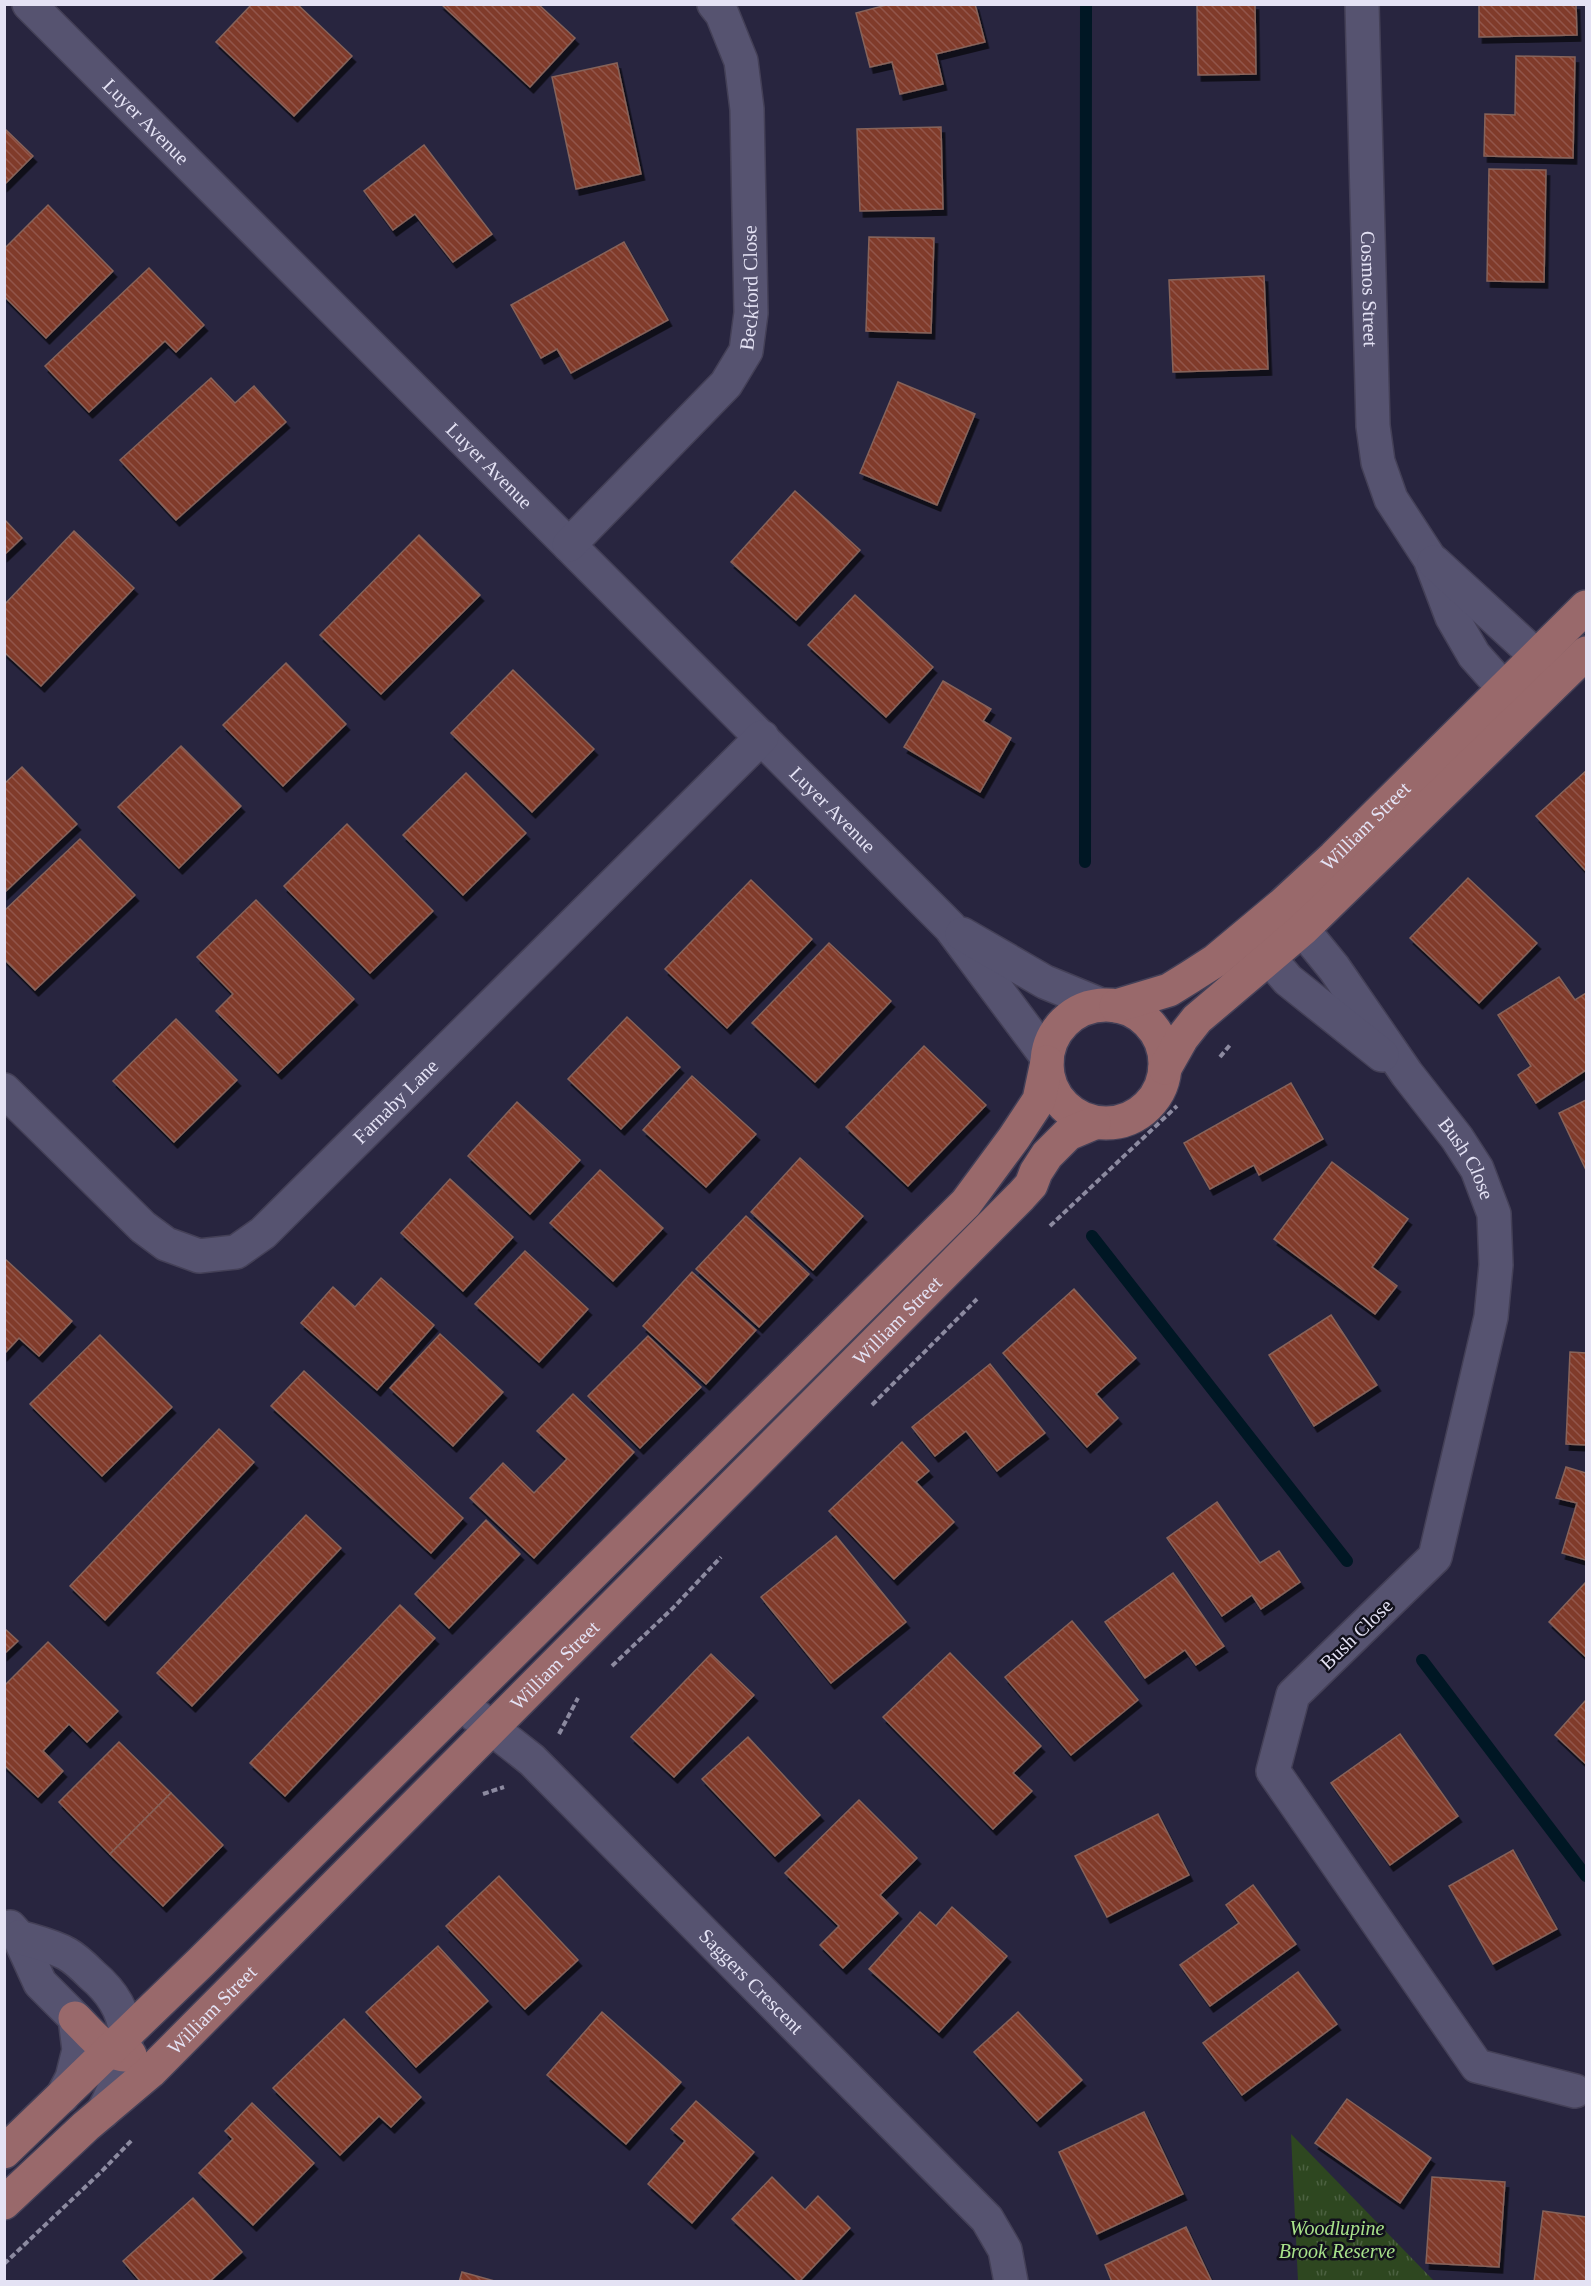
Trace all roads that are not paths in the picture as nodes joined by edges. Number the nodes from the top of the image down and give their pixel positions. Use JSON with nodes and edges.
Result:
{"nodes":[{"id":1,"x":29,"y":4,"type":"edge"},
{"id":2,"x":714,"y":4,"type":"edge"},
{"id":3,"x":1362,"y":4,"type":"edge"},
{"id":4,"x":569,"y":545,"type":"junction"},
{"id":5,"x":1430,"y":559,"type":"junction"},
{"id":6,"x":1587,"y":607,"type":"edge"},
{"id":7,"x":1587,"y":653,"type":"edge"},
{"id":8,"x":1538,"y":656,"type":"junction"},
{"id":9,"x":1560,"y":679,"type":"junction"},
{"id":10,"x":1503,"y":690,"type":"junction"},
{"id":11,"x":1527,"y":713,"type":"junction"},
{"id":12,"x":762,"y":737,"type":"junction"},
{"id":13,"x":1292,"y":917,"type":"junction"},
{"id":14,"x":950,"y":927,"type":"junction"},
{"id":15,"x":1258,"y":946,"type":"junction"},
{"id":16,"x":1109,"y":1006,"type":"junction"},
{"id":17,"x":1047,"y":1060,"type":"junction"},
{"id":18,"x":1165,"y":1068,"type":"junction"},
{"id":19,"x":1407,"y":1074,"type":"junction"},
{"id":20,"x":4,"y":1090,"type":"edge"},
{"id":21,"x":1094,"y":1123,"type":"junction"},
{"id":22,"x":461,"y":1704,"type":"junction"},
{"id":23,"x":491,"y":1728,"type":"junction"},
{"id":24,"x":350,"y":1872,"type":"junction"},
{"id":25,"x":266,"y":1898,"type":"junction"},
{"id":26,"x":12,"y":1929,"type":"edge"},
{"id":27,"x":189,"y":1973,"type":"junction"},
{"id":28,"x":107,"y":1987,"type":"junction"},
{"id":29,"x":75,"y":2018,"type":"junction"},
{"id":30,"x":120,"y":2047,"type":"junction"},
{"id":31,"x":1575,"y":2091,"type":"dead end"},
{"id":32,"x":62,"y":2097,"type":"junction"},
{"id":33,"x":104,"y":2112,"type":"junction"},
{"id":34,"x":4,"y":2152,"type":"edge"},
{"id":35,"x":4,"y":2203,"type":"edge"},
{"id":36,"x":1011,"y":2282,"type":"edge"}],
"edges":[{"from":1,"to":4,"type":"street","name":"Luyer Avenue"},
{"from":2,"to":4,"type":"street","name":"Beckford Close"},
{"from":3,"to":5,"type":"street","name":"Cosmos Street"},
{"from":4,"to":12,"type":"street","name":"Luyer Avenue"},
{"from":5,"to":8,"type":"street","name":"Cosmos Street"},
{"from":5,"to":10,"type":"street","name":"Cosmos Street"},
{"from":6,"to":8,"type":"main road","name":"William Street"},
{"from":7,"to":9,"type":"main road","name":"William Street"},
{"from":8,"to":9,"type":"street","name":"Cosmos Street"},
{"from":8,"to":10,"type":"main road","name":"William Street"},
{"from":9,"to":11,"type":"main road","name":"William Street"},
{"from":10,"to":11,"type":"street","name":"Cosmos Street"},
{"from":10,"to":13,"type":"main road","name":"William Street"},
{"from":11,"to":13,"type":"main road","name":"William Street"},
{"from":12,"to":14,"type":"street","name":"Luyer Avenue"},
{"from":12,"to":20,"type":"street","name":"Farnaby Lane"},
{"from":13,"to":15,"type":"main road","name":"William Street"},
{"from":13,"to":19,"type":"street","name":"Bush Close"},
{"from":14,"to":16,"type":"street","name":"Luyer Avenue"},
{"from":14,"to":17,"type":"street","name":"Luyer Avenue"},
{"from":15,"to":16,"type":"main road","name":"William Street"},
{"from":15,"to":18,"type":"main road","name":"William Street"},
{"from":15,"to":19,"type":"street","name":"Bush Close"},
{"from":16,"to":17,"type":"main road"},
{"from":16,"to":18,"type":"main road"},
{"from":17,"to":21,"type":"main road"},
{"from":17,"to":22,"type":"main road","name":"William Street"},
{"from":18,"to":21,"type":"main road"},
{"from":19,"to":31,"type":"street","name":"Bush Close"},
{"from":21,"to":23,"type":"main road","name":"William Street"},
{"from":22,"to":23,"type":"street","name":"Saggers Crescent"},
{"from":22,"to":25,"type":"main road","name":"William Street"},
{"from":23,"to":24,"type":"main road","name":"William Street"},
{"from":23,"to":25,"type":"main road"},
{"from":23,"to":36,"type":"street","name":"Saggers Crescent"},
{"from":24,"to":30,"type":"main road"},
{"from":24,"to":33,"type":"main road","name":"William Street"},
{"from":25,"to":27,"type":"main road","name":"William Street"},
{"from":26,"to":28,"type":"street"},
{"from":26,"to":29,"type":"street"},
{"from":27,"to":28,"type":"street"},
{"from":27,"to":30,"type":"main road","name":"William Street"},
{"from":28,"to":30,"type":"street"},
{"from":29,"to":30,"type":"main road"},
{"from":29,"to":32,"type":"street"},
{"from":30,"to":32,"type":"main road","name":"William Street"},
{"from":30,"to":33,"type":"street"},
{"from":32,"to":34,"type":"main road","name":"William Street"},
{"from":33,"to":35,"type":"main road","name":"William Street"}]}
